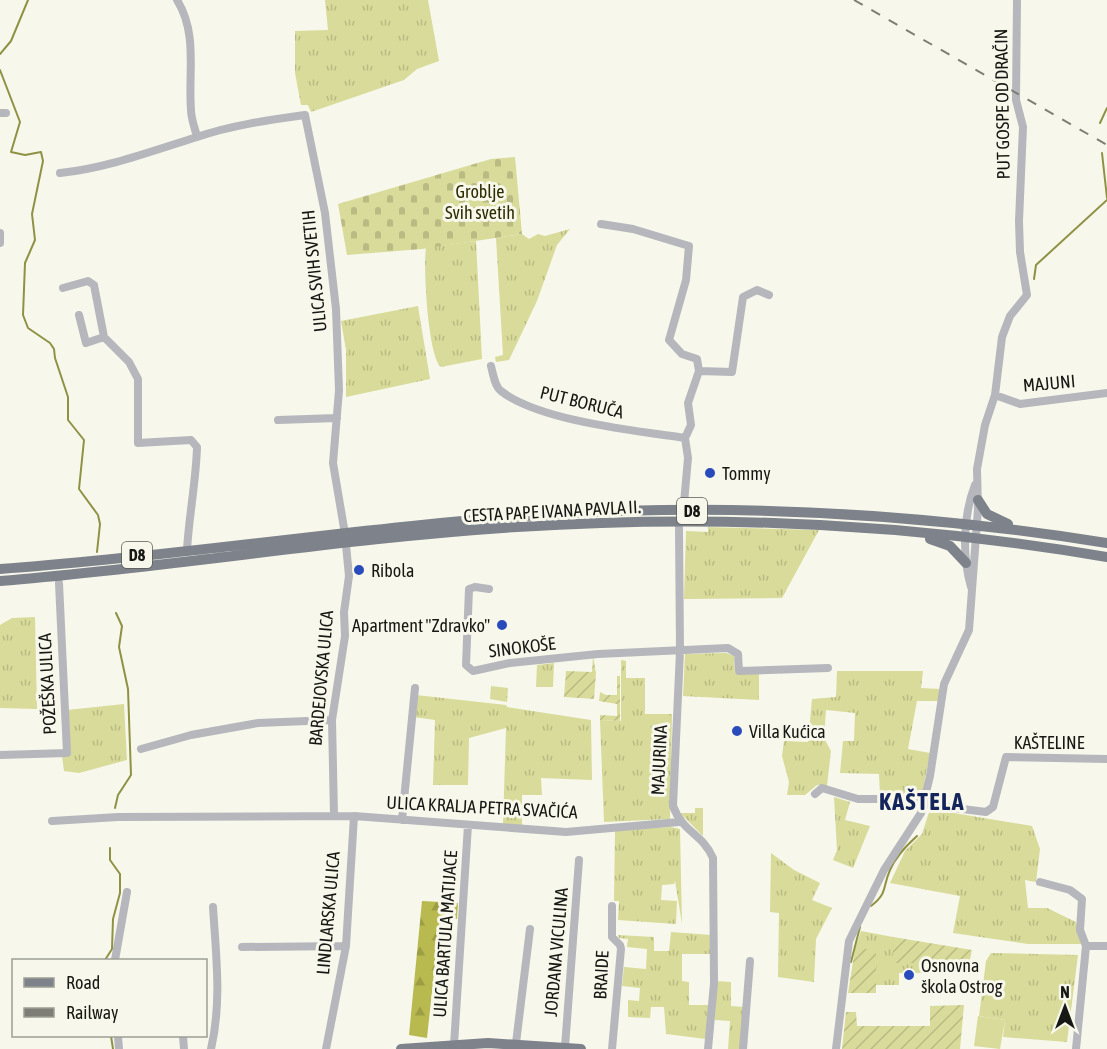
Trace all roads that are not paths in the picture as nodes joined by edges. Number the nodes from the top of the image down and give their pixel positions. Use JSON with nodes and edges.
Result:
{"nodes":[{"id":1,"x":177,"y":0,"type":"edge"},
{"id":2,"x":1017,"y":0,"type":"edge"},
{"id":3,"x":197,"y":137,"type":"junction"},
{"id":4,"x":60,"y":173,"type":"dead end"},
{"id":5,"x":601,"y":224,"type":"dead end"},
{"id":6,"x":0,"y":233,"type":"edge"},
{"id":7,"x":0,"y":243,"type":"edge"},
{"id":8,"x":63,"y":288,"type":"dead end"},
{"id":9,"x":769,"y":295,"type":"dead end"},
{"id":10,"x":80,"y":315,"type":"dead end"},
{"id":11,"x":104,"y":337,"type":"junction"},
{"id":12,"x":490,"y":366,"type":"dead end"},
{"id":13,"x":699,"y":370,"type":"junction"},
{"id":14,"x":1107,"y":393,"type":"edge"},
{"id":15,"x":995,"y":395,"type":"junction"},
{"id":16,"x":337,"y":418,"type":"junction"},
{"id":17,"x":278,"y":420,"type":"dead end"},
{"id":18,"x":685,"y":438,"type":"junction"},
{"id":19,"x":976,"y":483,"type":"junction"},
{"id":20,"x":978,"y":500,"type":"junction"},
{"id":21,"x":684,"y":503,"type":"dead end"},
{"id":22,"x":972,"y":524,"type":"junction"},
{"id":23,"x":679,"y":528,"type":"dead end"},
{"id":24,"x":1018,"y":530,"type":"junction"},
{"id":25,"x":910,"y":532,"type":"junction"},
{"id":26,"x":971,"y":538,"type":"junction"},
{"id":27,"x":346,"y":539,"type":"junction"},
{"id":28,"x":1107,"y":543,"type":"edge"},
{"id":29,"x":188,"y":550,"type":"junction"},
{"id":30,"x":1107,"y":557,"type":"edge"},
{"id":31,"x":966,"y":563,"type":"junction"},
{"id":32,"x":0,"y":569,"type":"edge"},
{"id":33,"x":0,"y":581,"type":"edge"},
{"id":34,"x":59,"y":583,"type":"dead end"},
{"id":35,"x":489,"y":589,"type":"dead end"},
{"id":36,"x":972,"y":591,"type":"junction"},
{"id":37,"x":680,"y":651,"type":"junction"},
{"id":38,"x":828,"y":668,"type":"dead end"},
{"id":39,"x":415,"y":688,"type":"dead end"},
{"id":40,"x":332,"y":720,"type":"junction"},
{"id":41,"x":141,"y":749,"type":"dead end"},
{"id":42,"x":0,"y":755,"type":"edge"},
{"id":43,"x":1107,"y":759,"type":"edge"},
{"id":44,"x":815,"y":794,"type":"dead end"},
{"id":45,"x":924,"y":803,"type":"junction"},
{"id":46,"x":334,"y":815,"type":"junction"},
{"id":47,"x":354,"y":816,"type":"junction"},
{"id":48,"x":402,"y":820,"type":"junction"},
{"id":49,"x":52,"y":821,"type":"dead end"},
{"id":50,"x":679,"y":822,"type":"junction"},
{"id":51,"x":468,"y":825,"type":"junction"},
{"id":52,"x":579,"y":860,"type":"dead end"},
{"id":53,"x":1040,"y":882,"type":"dead end"},
{"id":54,"x":127,"y":892,"type":"dead end"},
{"id":55,"x":612,"y":906,"type":"dead end"},
{"id":56,"x":213,"y":907,"type":"dead end"},
{"id":57,"x":530,"y":929,"type":"dead end"},
{"id":58,"x":346,"y":946,"type":"junction"},
{"id":59,"x":1086,"y":946,"type":"junction"},
{"id":60,"x":1107,"y":946,"type":"edge"},
{"id":61,"x":242,"y":947,"type":"dead end"},
{"id":62,"x":115,"y":959,"type":"edge"},
{"id":63,"x":750,"y":961,"type":"dead end"},
{"id":64,"x":516,"y":1043,"type":"junction"},
{"id":65,"x":459,"y":1046,"type":"edge"},
{"id":66,"x":565,"y":1047,"type":"junction"},
{"id":67,"x":211,"y":1049,"type":"edge"},
{"id":68,"x":326,"y":1049,"type":"edge"},
{"id":69,"x":401,"y":1049,"type":"edge"},
{"id":70,"x":580,"y":1049,"type":"edge"},
{"id":71,"x":612,"y":1049,"type":"edge"},
{"id":72,"x":708,"y":1049,"type":"edge"},
{"id":73,"x":743,"y":1049,"type":"edge"},
{"id":74,"x":836,"y":1049,"type":"edge"},
{"id":75,"x":1076,"y":1049,"type":"edge"}],
"edges":[{"from":1,"to":3,"type":"street"},
{"from":2,"to":15,"type":"street","name":"PUT GOSPE OD DRAČIN"},
{"from":3,"to":4,"type":"street","name":"ULICA SVIH SVETIH"},
{"from":3,"to":16,"type":"street","name":"ULICA SVIH SVETIH"},
{"from":5,"to":13,"type":"street"},
{"from":6,"to":7,"type":"street"},
{"from":8,"to":11,"type":"street"},
{"from":9,"to":13,"type":"street"},
{"from":10,"to":11,"type":"street"},
{"from":11,"to":29,"type":"street"},
{"from":12,"to":18,"type":"street","name":"PUT BORUČA"},
{"from":13,"to":18,"type":"street"},
{"from":14,"to":15,"type":"street","name":"MAJUNI"},
{"from":15,"to":19,"type":"street","name":"PUT GOSPE OD DRAČIN"},
{"from":16,"to":17,"type":"street"},
{"from":16,"to":27,"type":"street","name":"ULICA SVIH SVETIH"},
{"from":18,"to":21,"type":"street"},
{"from":19,"to":20,"type":"street","name":"PUT GOSPE OD DRAČIN"},
{"from":19,"to":22,"type":"street","name":"PUT GOSPE OD DRAČIN"},
{"from":20,"to":22,"type":"street","name":"PUT GOSPE OD DRAČIN"},
{"from":20,"to":24,"type":"main road"},
{"from":22,"to":24,"type":"main road","name":"CESTA PAPE IVANA PAVLA II.","number":"D8"},
{"from":22,"to":26,"type":"street"},
{"from":22,"to":27,"type":"main road","name":"CESTA PAPE IVANA PAVLA II.","number":"D8"},
{"from":23,"to":37,"type":"street","name":"MAJURINA"},
{"from":24,"to":28,"type":"main road","name":"CESTA PAPE IVANA PAVLA II.","number":"D8"},
{"from":25,"to":26,"type":"main road","name":"CESTA PAPE IVANA PAVLA II.","number":"D8"},
{"from":25,"to":27,"type":"main road","name":"CESTA PAPE IVANA PAVLA II.","number":"D8"},
{"from":25,"to":31,"type":"main road"},
{"from":26,"to":30,"type":"main road","name":"CESTA PAPE IVANA PAVLA II.","number":"D8"},
{"from":26,"to":31,"type":"street"},
{"from":26,"to":36,"type":"street"},
{"from":27,"to":29,"type":"main road","name":"CESTA PAPE IVANA PAVLA II.","number":"D8"},
{"from":27,"to":33,"type":"main road","name":"CESTA PAPE IVANA PAVLA II.","number":"D8"},
{"from":27,"to":40,"type":"street","name":"BARDEJOVSKA ULICA"},
{"from":29,"to":32,"type":"main road","name":"CESTA PAPE IVANA PAVLA II.","number":"D8"},
{"from":31,"to":36,"type":"street"},
{"from":34,"to":42,"type":"street","name":"POŽEŠKA ULICA"},
{"from":35,"to":37,"type":"street","name":"SINOKOŠE"},
{"from":36,"to":45,"type":"street"},
{"from":37,"to":38,"type":"street"},
{"from":37,"to":50,"type":"street","name":"MAJURINA"},
{"from":39,"to":48,"type":"street"},
{"from":40,"to":41,"type":"street"},
{"from":40,"to":46,"type":"street","name":"BARDEJOVSKA ULICA"},
{"from":43,"to":45,"type":"street","name":"KAŠTELINE"},
{"from":44,"to":45,"type":"street"},
{"from":45,"to":74,"type":"street"},
{"from":46,"to":47,"type":"street","name":"ULICA KRALJA PETRA SVAČIĆA"},
{"from":46,"to":49,"type":"street"},
{"from":47,"to":48,"type":"street","name":"ULICA KRALJA PETRA SVAČIĆA"},
{"from":47,"to":58,"type":"street","name":"LINDLARSKA ULICA"},
{"from":48,"to":51,"type":"street","name":"ULICA KRALJA PETRA SVAČIĆA"},
{"from":50,"to":51,"type":"street","name":"ULICA KRALJA PETRA SVAČIĆA"},
{"from":50,"to":72,"type":"street"},
{"from":51,"to":65,"type":"street","name":"ULICA BARTULA MATIJACE"},
{"from":52,"to":66,"type":"street","name":"JORDANA VICULINA"},
{"from":53,"to":59,"type":"street"},
{"from":54,"to":62,"type":"street"},
{"from":55,"to":71,"type":"street","name":"BRAIDE"},
{"from":56,"to":67,"type":"street"},
{"from":57,"to":64,"type":"street"},
{"from":58,"to":61,"type":"street"},
{"from":58,"to":68,"type":"street","name":"LINDLARSKA ULICA"},
{"from":59,"to":60,"type":"street"},
{"from":59,"to":75,"type":"street"},
{"from":63,"to":73,"type":"street"},
{"from":64,"to":65,"type":"main road"},
{"from":64,"to":66,"type":"main road"},
{"from":65,"to":69,"type":"main road"},
{"from":66,"to":70,"type":"main road"}]}
